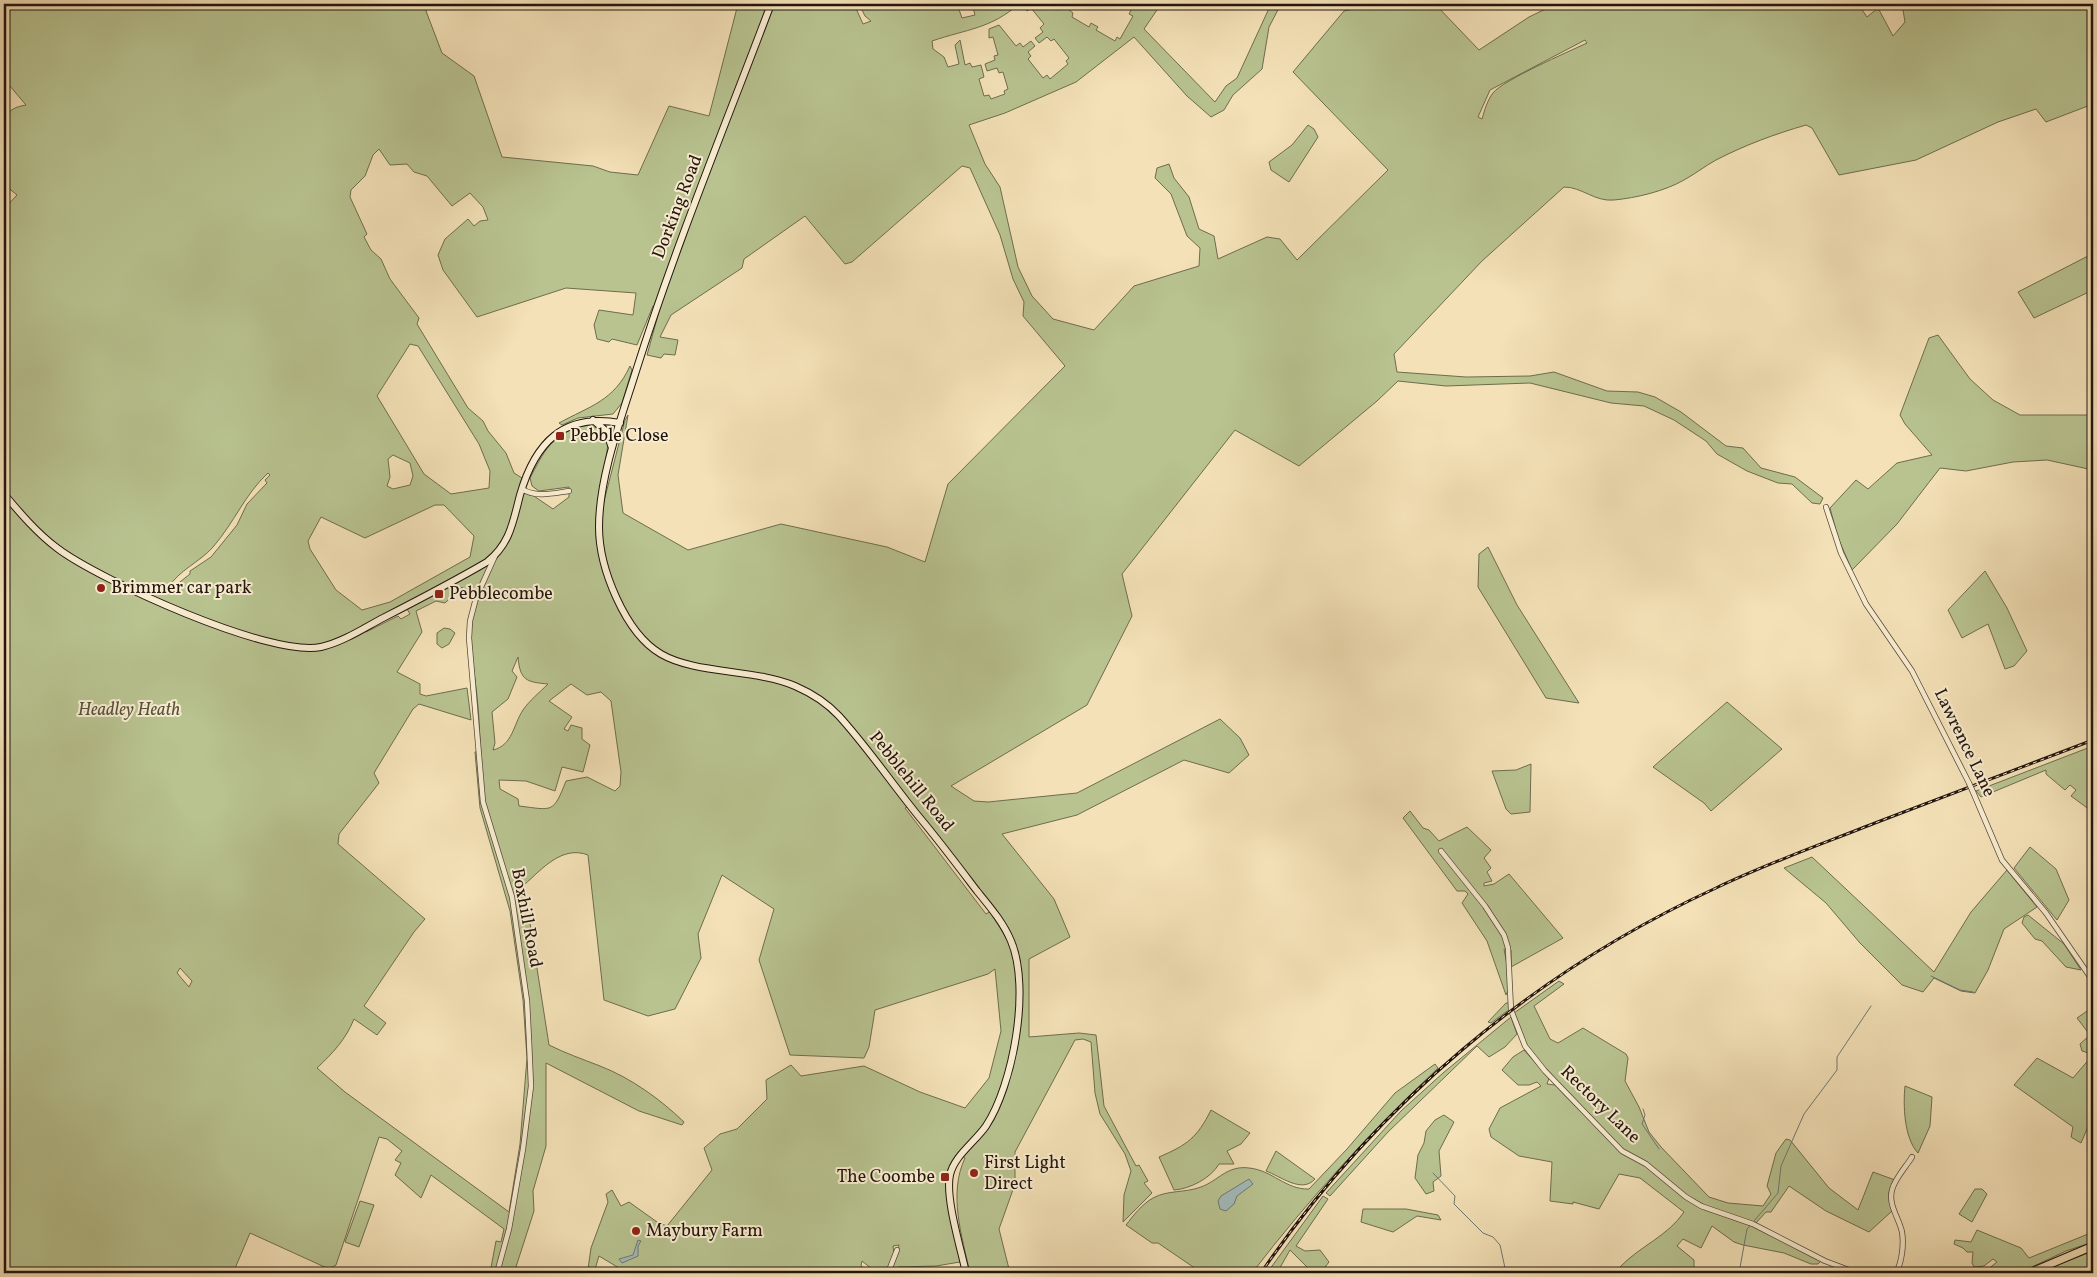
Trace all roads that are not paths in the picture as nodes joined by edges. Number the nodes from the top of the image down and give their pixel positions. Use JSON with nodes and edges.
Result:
{"nodes":[{"id":1,"x":771,"y":4,"type":"edge"},
{"id":2,"x":593,"y":420,"type":"junction"},
{"id":3,"x":620,"y":423,"type":"junction"},
{"id":4,"x":613,"y":449,"type":"junction"},
{"id":5,"x":522,"y":489,"type":"junction"},
{"id":6,"x":569,"y":491,"type":"dead end"},
{"id":7,"x":4,"y":494,"type":"edge"},
{"id":8,"x":1826,"y":507,"type":"dead end"},
{"id":9,"x":495,"y":556,"type":"junction"},
{"id":10,"x":481,"y":566,"type":"junction"},
{"id":11,"x":489,"y":571,"type":"junction"},
{"id":12,"x":1441,"y":851,"type":"dead end"},
{"id":13,"x":2093,"y":981,"type":"edge"},
{"id":14,"x":1912,"y":1157,"type":"dead end"},
{"id":15,"x":2093,"y":1246,"type":"edge"},
{"id":16,"x":897,"y":1250,"type":"dead end"},
{"id":17,"x":497,"y":1273,"type":"edge"},
{"id":18,"x":888,"y":1273,"type":"edge"},
{"id":19,"x":966,"y":1273,"type":"edge"},
{"id":20,"x":1857,"y":1273,"type":"edge"},
{"id":21,"x":1896,"y":1273,"type":"edge"},
{"id":22,"x":2029,"y":1273,"type":"edge"}],
"edges":[{"from":1,"to":3,"type":"main road","name":"Dorking Road"},
{"from":2,"to":3,"type":"main road"},
{"from":2,"to":4,"type":"main road"},
{"from":2,"to":5,"type":"main road"},
{"from":3,"to":4,"type":"main road","name":"Pebblehill Road"},
{"from":4,"to":19,"type":"main road","name":"Pebblehill Road"},
{"from":5,"to":6,"type":"street"},
{"from":5,"to":9,"type":"main road"},
{"from":7,"to":10,"type":"main road"},
{"from":8,"to":13,"type":"street","name":"Lawrence Lane","bridge":true},
{"from":9,"to":10,"type":"main road"},
{"from":9,"to":11,"type":"street","name":"Boxhill Road"},
{"from":10,"to":11,"type":"street"},
{"from":11,"to":17,"type":"street","name":"Boxhill Road"},
{"from":12,"to":20,"type":"street","name":"Rectory Lane"},
{"from":14,"to":21,"type":"street"},
{"from":15,"to":22,"type":"main road"},
{"from":16,"to":18,"type":"street"}]}
